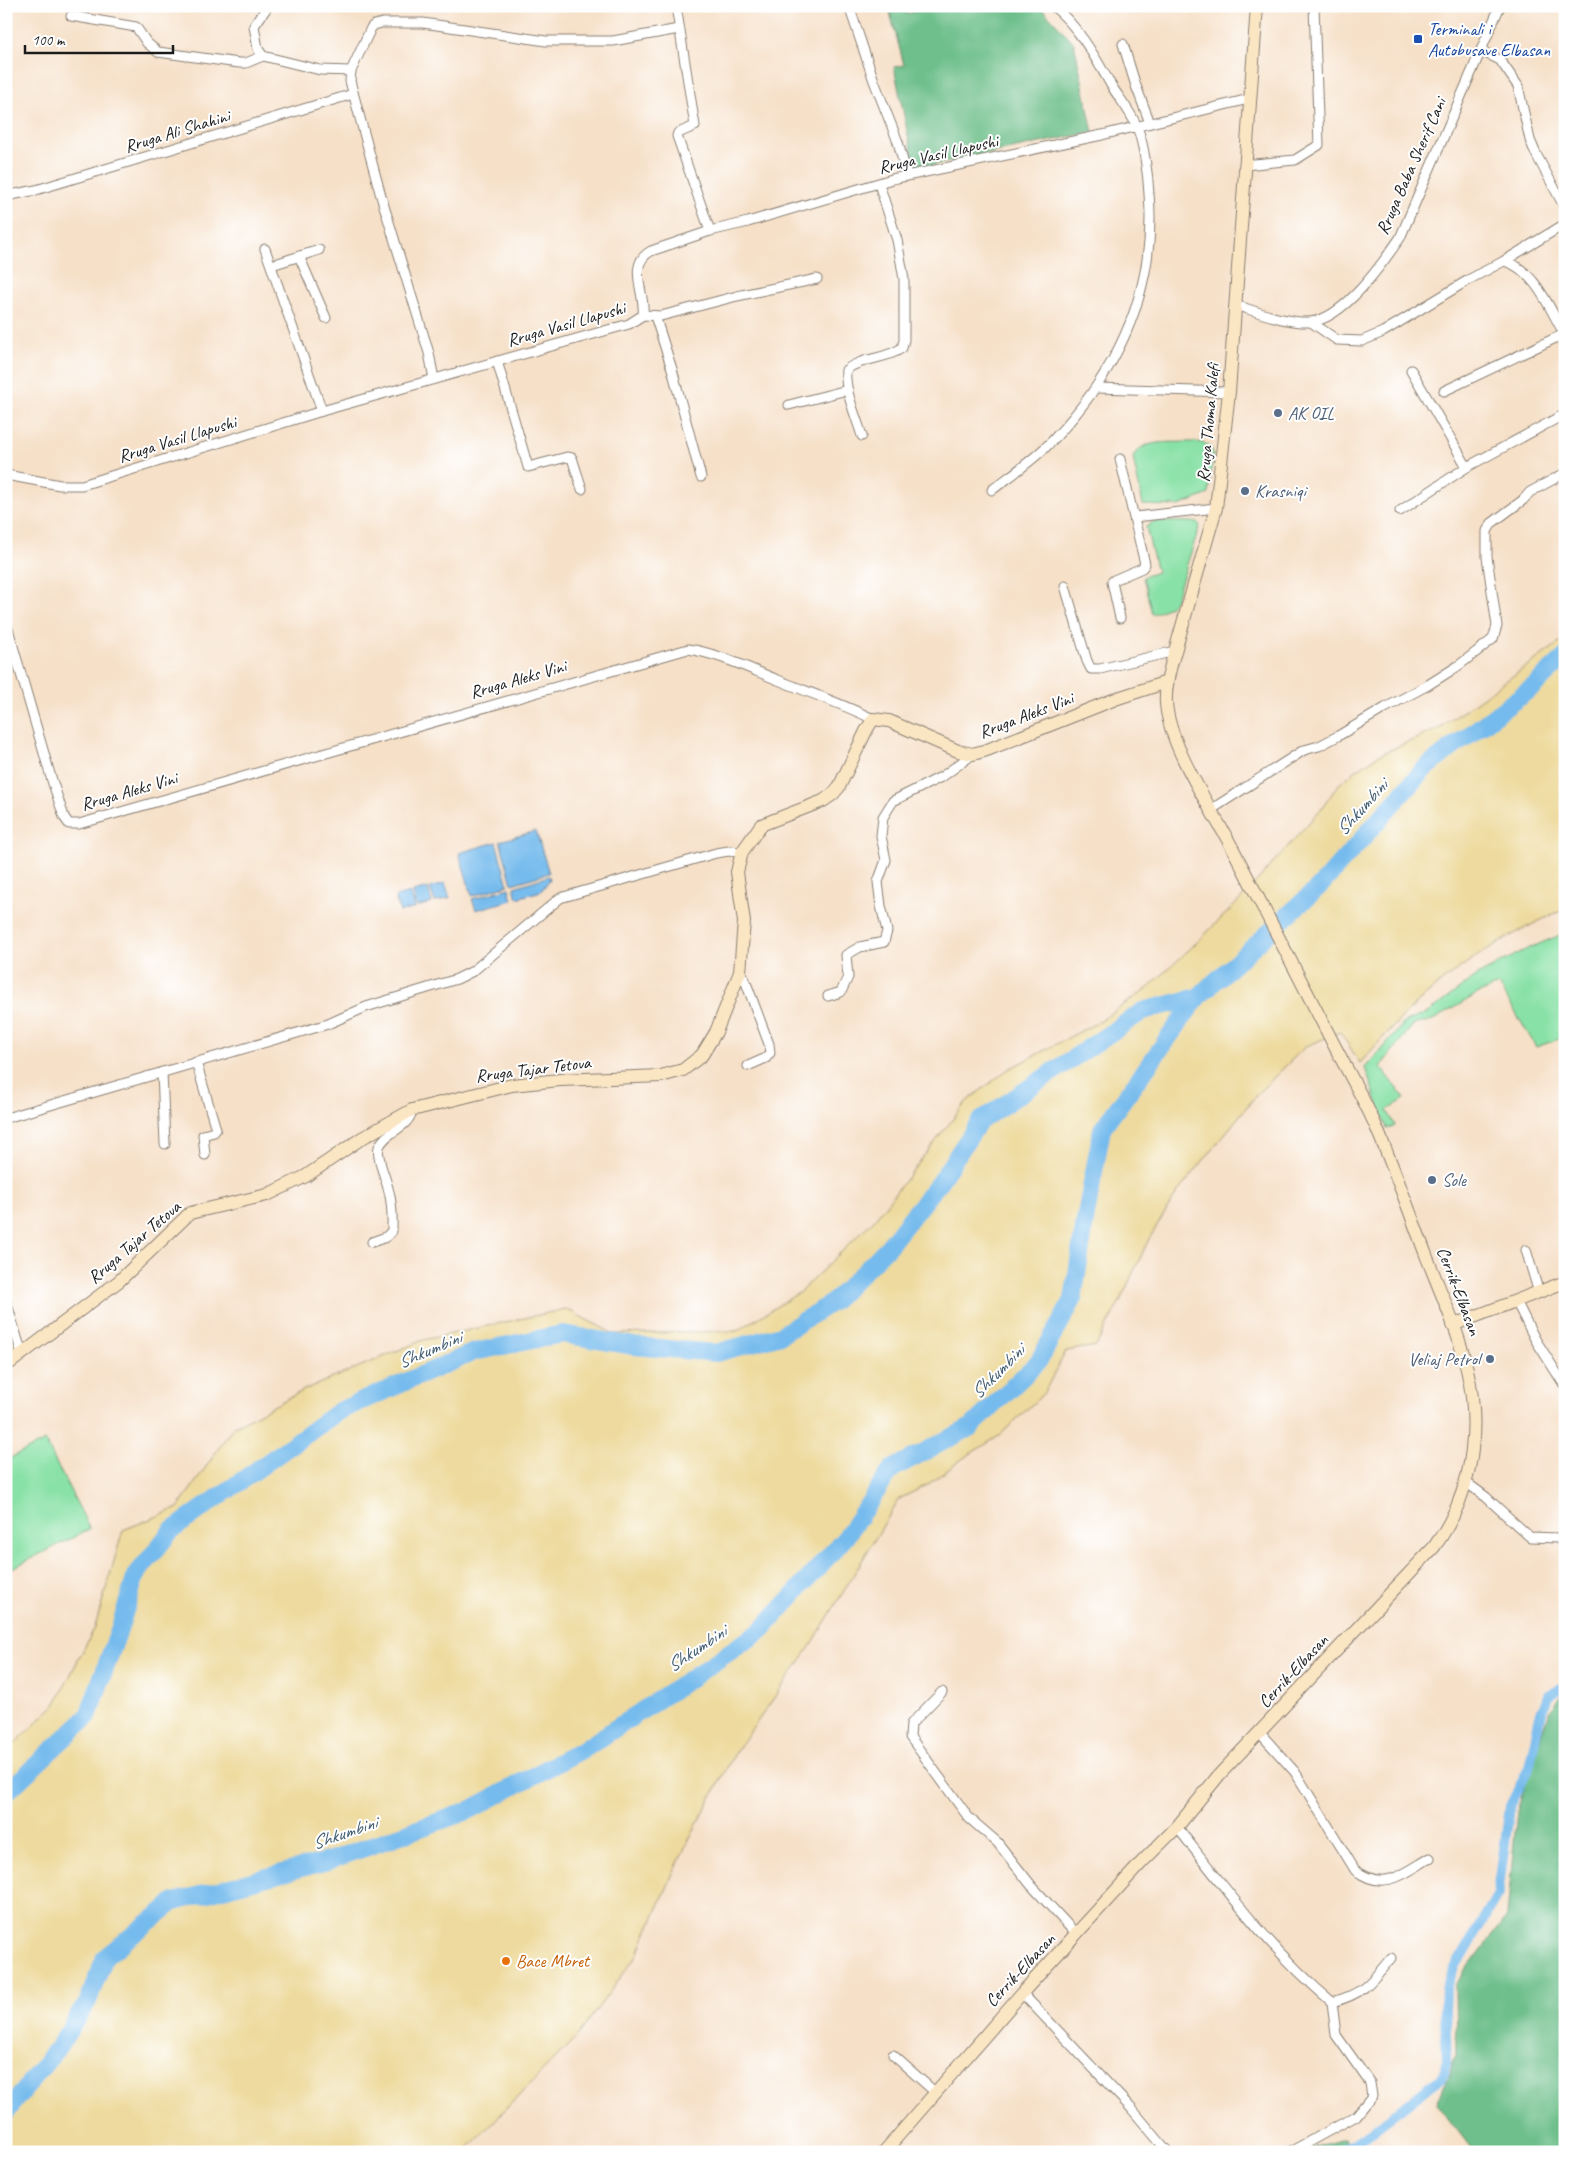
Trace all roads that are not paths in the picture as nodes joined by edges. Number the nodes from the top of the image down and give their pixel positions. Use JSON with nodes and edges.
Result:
{"nodes":[{"id":1,"x":268,"y":6,"type":"edge"},
{"id":2,"x":676,"y":6,"type":"edge"},
{"id":3,"x":849,"y":6,"type":"edge"},
{"id":4,"x":1053,"y":6,"type":"edge"},
{"id":5,"x":1256,"y":6,"type":"edge"},
{"id":6,"x":1314,"y":6,"type":"edge"},
{"id":7,"x":1500,"y":6,"type":"edge"},
{"id":8,"x":71,"y":16,"type":"dead end"},
{"id":9,"x":679,"y":29,"type":"junction"},
{"id":10,"x":1124,"y":44,"type":"dead end"},
{"id":11,"x":1481,"y":51,"type":"junction"},
{"id":12,"x":263,"y":56,"type":"junction"},
{"id":13,"x":351,"y":71,"type":"junction"},
{"id":14,"x":353,"y":94,"type":"junction"},
{"id":15,"x":1249,"y":99,"type":"junction"},
{"id":16,"x":1150,"y":124,"type":"junction"},
{"id":17,"x":1137,"y":127,"type":"junction"},
{"id":18,"x":1244,"y":164,"type":"junction"},
{"id":19,"x":907,"y":176,"type":"junction"},
{"id":20,"x":6,"y":180,"type":"edge"},
{"id":21,"x":879,"y":184,"type":"junction"},
{"id":22,"x":8,"y":195,"type":"edge"},
{"id":23,"x":1565,"y":208,"type":"edge"},
{"id":24,"x":1565,"y":224,"type":"edge"},
{"id":25,"x":710,"y":231,"type":"junction"},
{"id":26,"x":266,"y":249,"type":"dead end"},
{"id":27,"x":319,"y":250,"type":"dead end"},
{"id":28,"x":299,"y":256,"type":"junction"},
{"id":29,"x":1504,"y":261,"type":"junction"},
{"id":30,"x":272,"y":265,"type":"junction"},
{"id":31,"x":817,"y":279,"type":"dead end"},
{"id":32,"x":1235,"y":305,"type":"junction"},
{"id":33,"x":643,"y":315,"type":"junction"},
{"id":34,"x":655,"y":316,"type":"junction"},
{"id":35,"x":326,"y":318,"type":"dead end"},
{"id":36,"x":1311,"y":322,"type":"junction"},
{"id":37,"x":1564,"y":335,"type":"edge"},
{"id":38,"x":497,"y":361,"type":"junction"},
{"id":39,"x":1411,"y":370,"type":"dead end"},
{"id":40,"x":434,"y":379,"type":"junction"},
{"id":41,"x":1096,"y":388,"type":"junction"},
{"id":42,"x":848,"y":390,"type":"junction"},
{"id":43,"x":1444,"y":391,"type":"dead end"},
{"id":44,"x":1229,"y":392,"type":"junction"},
{"id":45,"x":789,"y":405,"type":"dead end"},
{"id":46,"x":322,"y":411,"type":"junction"},
{"id":47,"x":1565,"y":414,"type":"edge"},
{"id":48,"x":862,"y":436,"type":"dead end"},
{"id":49,"x":1120,"y":459,"type":"dead end"},
{"id":50,"x":1467,"y":467,"type":"junction"},
{"id":51,"x":1565,"y":473,"type":"edge"},
{"id":52,"x":6,"y":475,"type":"edge"},
{"id":53,"x":701,"y":477,"type":"dead end"},
{"id":54,"x":582,"y":489,"type":"dead end"},
{"id":55,"x":992,"y":490,"type":"dead end"},
{"id":56,"x":1216,"y":508,"type":"junction"},
{"id":57,"x":1400,"y":511,"type":"dead end"},
{"id":58,"x":1134,"y":517,"type":"junction"},
{"id":59,"x":1065,"y":586,"type":"dead end"},
{"id":60,"x":1120,"y":618,"type":"dead end"},
{"id":61,"x":6,"y":622,"type":"edge"},
{"id":62,"x":1174,"y":652,"type":"junction"},
{"id":63,"x":1167,"y":682,"type":"junction"},
{"id":64,"x":873,"y":720,"type":"junction"},
{"id":65,"x":973,"y":754,"type":"junction"},
{"id":66,"x":1212,"y":809,"type":"junction"},
{"id":67,"x":742,"y":852,"type":"junction"},
{"id":68,"x":740,"y":972,"type":"junction"},
{"id":69,"x":828,"y":996,"type":"dead end"},
{"id":70,"x":196,"y":1062,"type":"junction"},
{"id":71,"x":748,"y":1066,"type":"dead end"},
{"id":72,"x":162,"y":1072,"type":"junction"},
{"id":73,"x":412,"y":1110,"type":"junction"},
{"id":74,"x":6,"y":1118,"type":"edge"},
{"id":75,"x":1377,"y":1129,"type":"joint"},
{"id":76,"x":165,"y":1144,"type":"dead end"},
{"id":77,"x":205,"y":1155,"type":"dead end"},
{"id":78,"x":372,"y":1242,"type":"dead end"},
{"id":79,"x":1526,"y":1250,"type":"dead end"},
{"id":80,"x":1565,"y":1282,"type":"edge"},
{"id":81,"x":1538,"y":1293,"type":"junction"},
{"id":82,"x":6,"y":1301,"type":"edge"},
{"id":83,"x":1516,"y":1301,"type":"junction"},
{"id":84,"x":1453,"y":1325,"type":"junction"},
{"id":85,"x":22,"y":1354,"type":"junction"},
{"id":86,"x":6,"y":1366,"type":"edge"},
{"id":87,"x":1565,"y":1386,"type":"edge"},
{"id":88,"x":1467,"y":1483,"type":"junction"},
{"id":89,"x":1565,"y":1545,"type":"edge"},
{"id":90,"x":942,"y":1692,"type":"dead end"},
{"id":91,"x":1259,"y":1732,"type":"junction"},
{"id":92,"x":1176,"y":1827,"type":"junction"},
{"id":93,"x":1430,"y":1858,"type":"dead end"},
{"id":94,"x":1077,"y":1935,"type":"junction"},
{"id":95,"x":1391,"y":1958,"type":"dead end"},
{"id":96,"x":1022,"y":1993,"type":"junction"},
{"id":97,"x":1332,"y":2002,"type":"junction"},
{"id":98,"x":893,"y":2055,"type":"dead end"},
{"id":99,"x":936,"y":2093,"type":"junction"},
{"id":100,"x":884,"y":2152,"type":"edge"},
{"id":101,"x":1168,"y":2152,"type":"edge"},
{"id":102,"x":1290,"y":2152,"type":"edge"}],
"edges":[{"from":1,"to":12,"type":"street"},
{"from":2,"to":9,"type":"street"},
{"from":3,"to":19,"type":"street"},
{"from":4,"to":17,"type":"street"},
{"from":5,"to":15,"type":"main road","name":"Rruga Thoma Kalefi"},
{"from":6,"to":18,"type":"street"},
{"from":7,"to":11,"type":"street","name":"Rruga Baba Sherif Cani"},
{"from":8,"to":12,"type":"street"},
{"from":9,"to":13,"type":"street"},
{"from":9,"to":25,"type":"street"},
{"from":10,"to":16,"type":"street"},
{"from":11,"to":23,"type":"street"},
{"from":11,"to":36,"type":"street","name":"Rruga Baba Sherif Cani"},
{"from":12,"to":13,"type":"street"},
{"from":13,"to":14,"type":"street"},
{"from":14,"to":22,"type":"street","name":"Rruga Ali Shahini"},
{"from":14,"to":40,"type":"street"},
{"from":15,"to":16,"type":"street","name":"Rruga Vasil Llapushi"},
{"from":15,"to":18,"type":"main road","name":"Rruga Thoma Kalefi"},
{"from":16,"to":17,"type":"street","name":"Rruga Vasil Llapushi"},
{"from":17,"to":19,"type":"street","name":"Rruga Vasil Llapushi"},
{"from":17,"to":41,"type":"street"},
{"from":18,"to":32,"type":"main road","name":"Rruga Thoma Kalefi"},
{"from":19,"to":21,"type":"street","name":"Rruga Vasil Llapushi"},
{"from":20,"to":22,"type":"street"},
{"from":21,"to":25,"type":"street","name":"Rruga Vasil Llapushi"},
{"from":21,"to":42,"type":"street"},
{"from":24,"to":29,"type":"street"},
{"from":25,"to":33,"type":"street","name":"Rruga Vasil Llapushi"},
{"from":26,"to":30,"type":"street"},
{"from":27,"to":28,"type":"street"},
{"from":28,"to":30,"type":"street"},
{"from":28,"to":35,"type":"street"},
{"from":29,"to":36,"type":"street"},
{"from":29,"to":37,"type":"street"},
{"from":30,"to":46,"type":"street"},
{"from":31,"to":34,"type":"street"},
{"from":32,"to":36,"type":"street"},
{"from":32,"to":44,"type":"main road","name":"Rruga Thoma Kalefi"},
{"from":33,"to":34,"type":"street"},
{"from":33,"to":38,"type":"street","name":"Rruga Vasil Llapushi"},
{"from":34,"to":53,"type":"street"},
{"from":37,"to":43,"type":"street"},
{"from":38,"to":40,"type":"street","name":"Rruga Vasil Llapushi"},
{"from":38,"to":54,"type":"street"},
{"from":39,"to":50,"type":"street"},
{"from":40,"to":46,"type":"street","name":"Rruga Vasil Llapushi"},
{"from":41,"to":44,"type":"street"},
{"from":41,"to":55,"type":"street"},
{"from":42,"to":45,"type":"street"},
{"from":42,"to":48,"type":"street"},
{"from":44,"to":56,"type":"main road","name":"Rruga Thoma Kalefi"},
{"from":46,"to":52,"type":"street","name":"Rruga Vasil Llapushi"},
{"from":47,"to":50,"type":"street"},
{"from":49,"to":58,"type":"street"},
{"from":50,"to":57,"type":"street"},
{"from":51,"to":66,"type":"street"},
{"from":56,"to":58,"type":"street"},
{"from":56,"to":62,"type":"main road","name":"Rruga Thoma Kalefi"},
{"from":58,"to":60,"type":"street"},
{"from":59,"to":62,"type":"street"},
{"from":61,"to":64,"type":"street","name":"Rruga Aleks Vini"},
{"from":62,"to":63,"type":"main road","name":"Rruga Thoma Kalefi"},
{"from":63,"to":65,"type":"main road","name":"Rruga Aleks Vini"},
{"from":63,"to":66,"type":"main road","name":"Rruga Thoma Kalefi"},
{"from":64,"to":65,"type":"main road","name":"Rruga Aleks Vini"},
{"from":64,"to":67,"type":"main road","name":"Rruga Tajar Tetova"},
{"from":65,"to":69,"type":"street"},
{"from":66,"to":75,"type":"main road","name":"Rruga Thoma Kalefi"},
{"from":67,"to":68,"type":"main road","name":"Rruga Tajar Tetova"},
{"from":67,"to":70,"type":"street"},
{"from":68,"to":71,"type":"street"},
{"from":68,"to":73,"type":"main road","name":"Rruga Tajar Tetova"},
{"from":70,"to":72,"type":"street"},
{"from":70,"to":77,"type":"street"},
{"from":72,"to":74,"type":"street"},
{"from":72,"to":76,"type":"street"},
{"from":73,"to":78,"type":"street"},
{"from":73,"to":85,"type":"main road","name":"Rruga Tajar Tetova"},
{"from":75,"to":84,"type":"main road","name":"Cerrik-Elbasan"},
{"from":79,"to":81,"type":"street"},
{"from":80,"to":81,"type":"main road"},
{"from":81,"to":83,"type":"main road"},
{"from":82,"to":85,"type":"street"},
{"from":83,"to":84,"type":"main road"},
{"from":83,"to":87,"type":"street"},
{"from":84,"to":88,"type":"main road","name":"Cerrik-Elbasan"},
{"from":85,"to":86,"type":"main road","name":"Rruga Tajar Tetova"},
{"from":88,"to":89,"type":"street"},
{"from":88,"to":91,"type":"main road","name":"Cerrik-Elbasan"},
{"from":90,"to":94,"type":"street"},
{"from":91,"to":92,"type":"main road","name":"Cerrik-Elbasan"},
{"from":91,"to":93,"type":"street"},
{"from":92,"to":94,"type":"main road","name":"Cerrik-Elbasan"},
{"from":92,"to":97,"type":"street"},
{"from":94,"to":96,"type":"main road","name":"Cerrik-Elbasan"},
{"from":95,"to":97,"type":"street"},
{"from":96,"to":99,"type":"main road","name":"Cerrik-Elbasan"},
{"from":96,"to":101,"type":"street"},
{"from":97,"to":102,"type":"street"},
{"from":98,"to":99,"type":"street"},
{"from":99,"to":100,"type":"main road","name":"Cerrik-Elbasan"}]}
